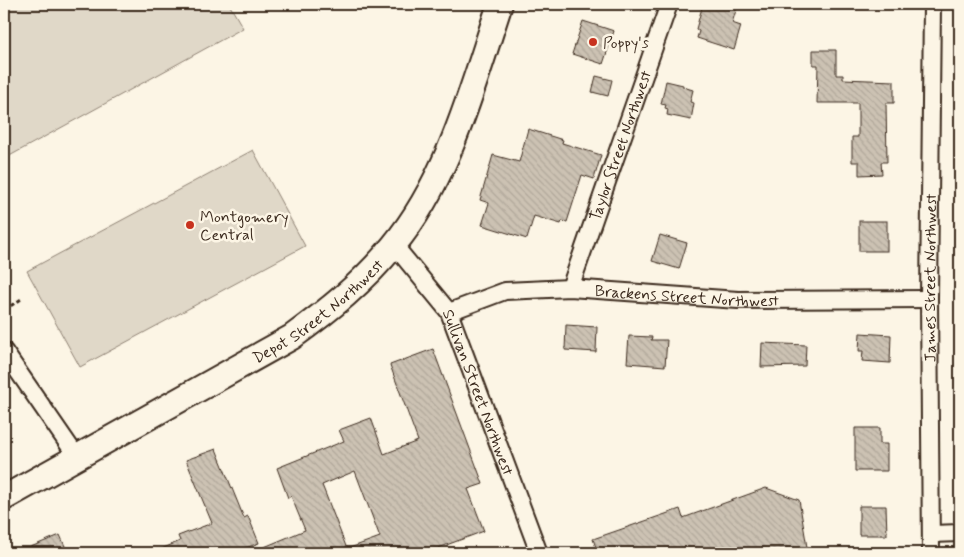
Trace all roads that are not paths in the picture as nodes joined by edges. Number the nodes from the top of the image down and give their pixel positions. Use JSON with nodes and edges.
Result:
{"nodes":[{"id":1,"x":500,"y":4,"type":"edge"},
{"id":2,"x":669,"y":4,"type":"edge"},
{"id":3,"x":932,"y":4,"type":"edge"},
{"id":4,"x":394,"y":246,"type":"junction"},
{"id":5,"x":570,"y":288,"type":"junction"},
{"id":6,"x":929,"y":299,"type":"junction"},
{"id":7,"x":449,"y":312,"type":"junction"},
{"id":8,"x":4,"y":351,"type":"edge"},
{"id":9,"x":77,"y":457,"type":"junction"},
{"id":10,"x":4,"y":498,"type":"edge"},
{"id":11,"x":960,"y":533,"type":"edge"},
{"id":12,"x":932,"y":534,"type":"junction"},
{"id":13,"x":539,"y":553,"type":"edge"},
{"id":14,"x":932,"y":553,"type":"edge"}],
"edges":[{"from":1,"to":4,"type":"main road","name":"Depot Street Northwest"},
{"from":2,"to":5,"type":"street","name":"Taylor Street Northwest"},
{"from":3,"to":6,"type":"street","name":"James Street Northwest"},
{"from":4,"to":7,"type":"street","name":"Sullivan Street Northwest"},
{"from":4,"to":9,"type":"main road","name":"Depot Street Northwest"},
{"from":5,"to":6,"type":"street","name":"Brackens Street Northwest"},
{"from":5,"to":7,"type":"street","name":"Brackens Street Northwest"},
{"from":6,"to":12,"type":"street","name":"James Street Northwest"},
{"from":7,"to":13,"type":"street","name":"Sullivan Street Northwest"},
{"from":8,"to":9,"type":"street"},
{"from":9,"to":10,"type":"main road","name":"Depot Street Northwest"},
{"from":11,"to":12,"type":"street"},
{"from":12,"to":14,"type":"street","name":"James Street Northwest"}]}
